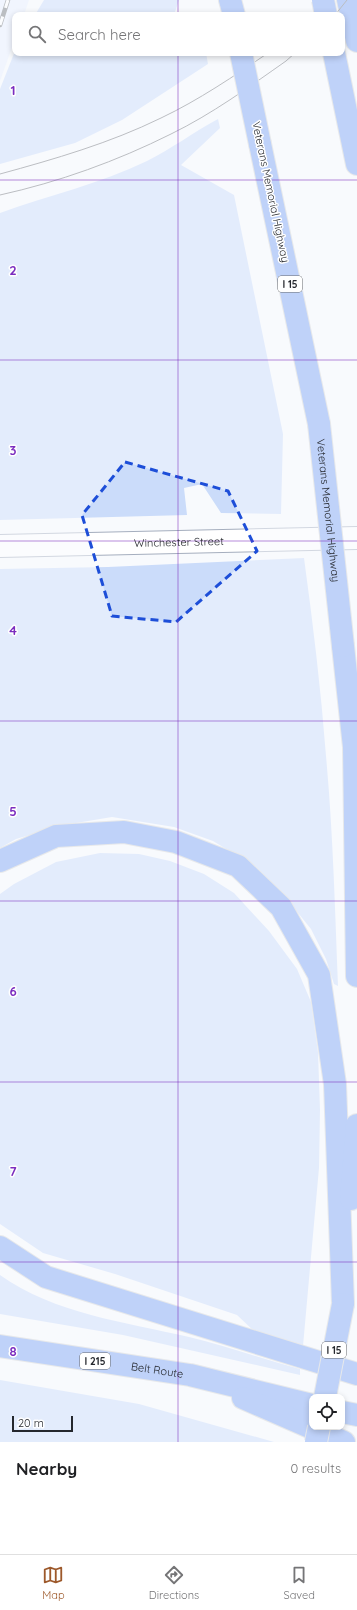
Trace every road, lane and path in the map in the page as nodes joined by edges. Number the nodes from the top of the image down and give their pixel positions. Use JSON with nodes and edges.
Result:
{"nodes":[{"id":1,"x":230,"y":0,"type":"edge"},
{"id":2,"x":323,"y":0,"type":"edge"},
{"id":3,"x":350,"y":6,"type":"edge"},
{"id":4,"x":233,"y":12,"type":"edge"},
{"id":5,"x":325,"y":12,"type":"edge"},
{"id":6,"x":357,"y":41,"type":"edge"},
{"id":7,"x":243,"y":56,"type":"edge"},
{"id":8,"x":335,"y":56,"type":"edge"},
{"id":9,"x":357,"y":164,"type":"edge"},
{"id":10,"x":357,"y":538,"type":"edge"},
{"id":11,"x":0,"y":546,"type":"edge"},
{"id":12,"x":0,"y":861,"type":"edge"},
{"id":13,"x":357,"y":976,"type":"edge"},
{"id":14,"x":357,"y":1125,"type":"edge"},
{"id":15,"x":0,"y":1247,"type":"edge"},
{"id":16,"x":343,"y":1304,"type":"junction"},
{"id":17,"x":0,"y":1346,"type":"edge"},
{"id":18,"x":357,"y":1374,"type":"edge"},
{"id":19,"x":190,"y":1375,"type":"junction"},
{"id":20,"x":326,"y":1394,"type":"edge"},
{"id":21,"x":309,"y":1403,"type":"edge"},
{"id":22,"x":345,"y":1413,"type":"edge"},
{"id":23,"x":357,"y":1415,"type":"edge"},
{"id":24,"x":318,"y":1430,"type":"edge"},
{"id":25,"x":316,"y":1442,"type":"edge"},
{"id":26,"x":344,"y":1442,"type":"edge"}],
"edges":[{"from":1,"to":4,"type":"highway"},
{"from":2,"to":5,"type":"highway","bridge":true},
{"from":3,"to":6,"type":"highway"},
{"from":7,"to":13,"type":"highway","name":"Veterans Memorial Highway","number":"I 15","bridge":true},
{"from":8,"to":9,"type":"highway"},
{"from":10,"to":11,"type":"main road","name":"Winchester Street"},
{"from":12,"to":16,"type":"highway"},
{"from":14,"to":16,"type":"highway","number":"I 15"},
{"from":15,"to":18,"type":"highway"},
{"from":16,"to":20,"type":"highway","number":"I 15","bridge":true},
{"from":17,"to":19,"type":"highway","name":"Belt Route","number":"I 215"},
{"from":19,"to":21,"type":"highway","name":"Belt Route","number":"I 215"},
{"from":19,"to":26,"type":"highway"},
{"from":22,"to":23,"type":"highway"},
{"from":24,"to":25,"type":"highway","bridge":true}]}
